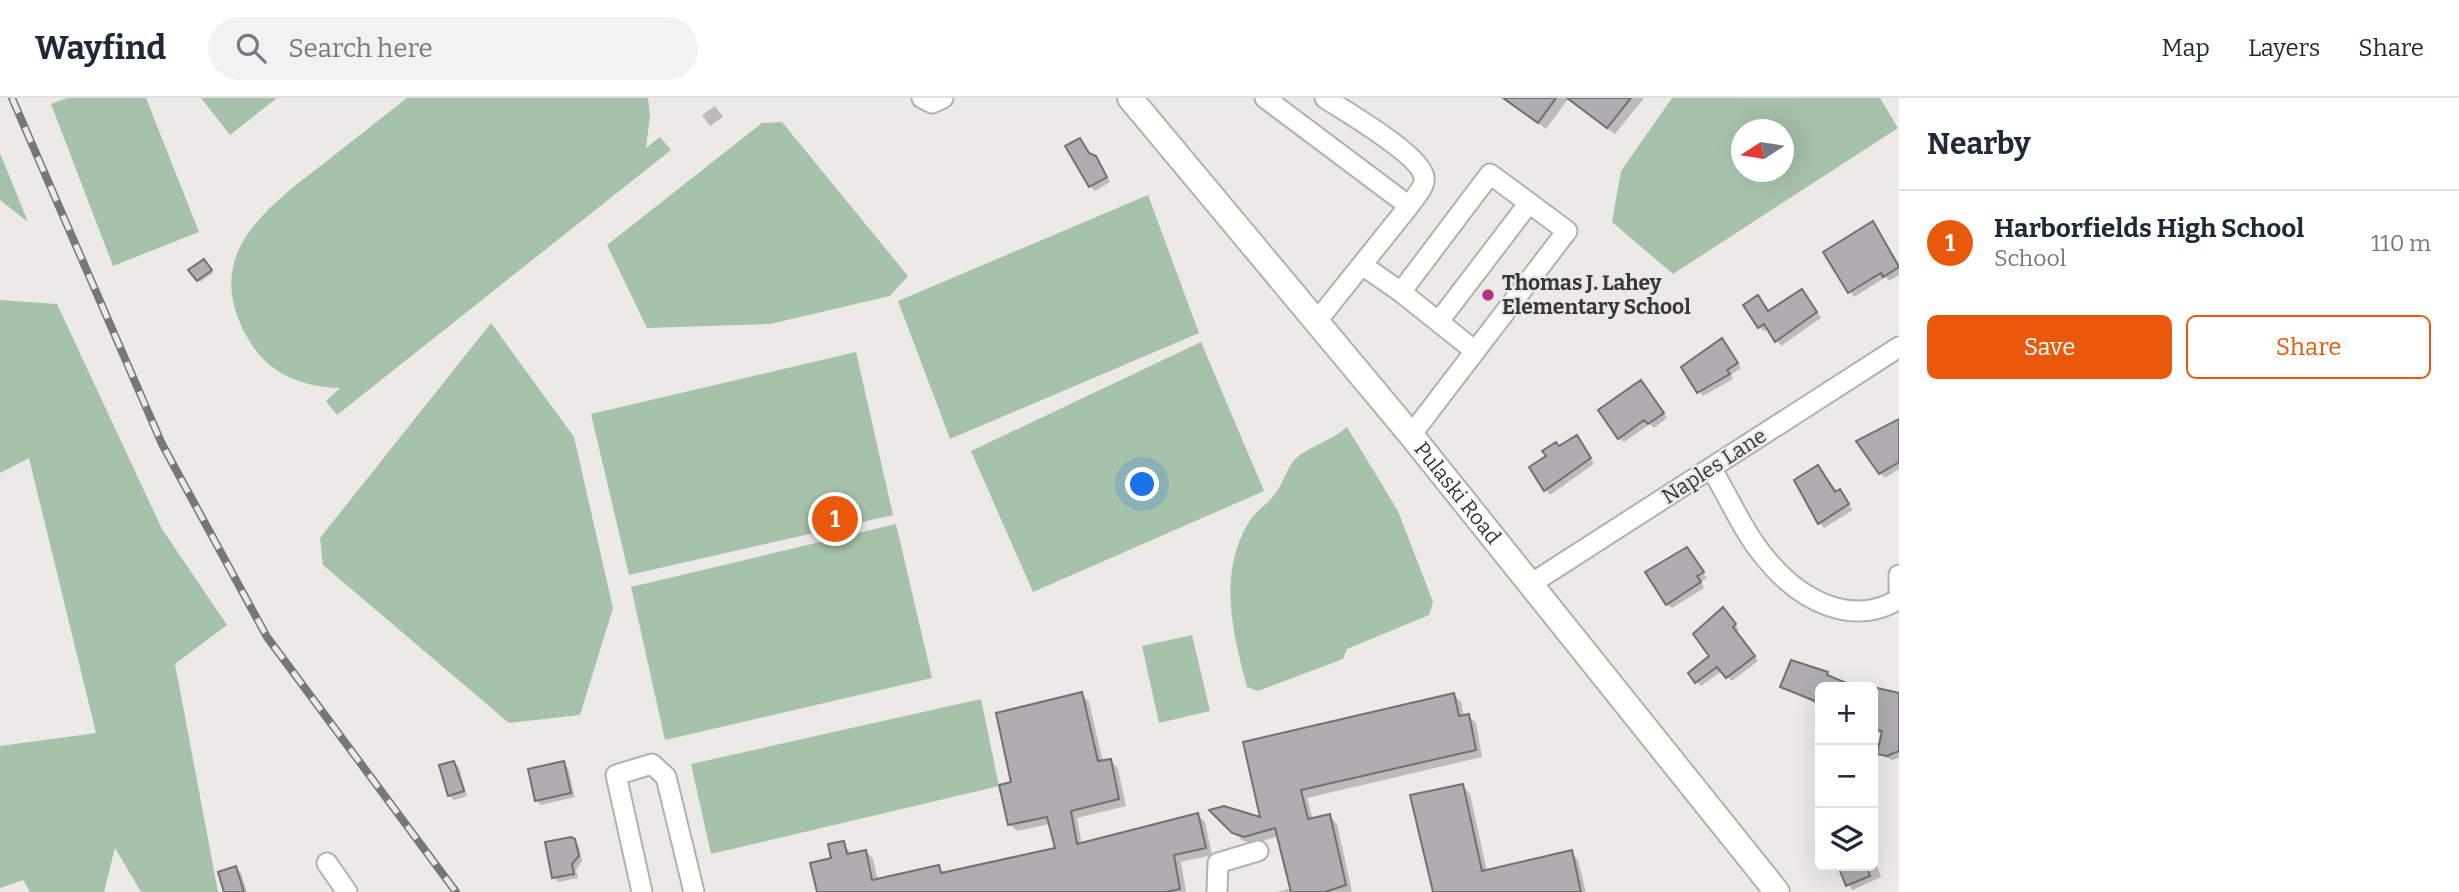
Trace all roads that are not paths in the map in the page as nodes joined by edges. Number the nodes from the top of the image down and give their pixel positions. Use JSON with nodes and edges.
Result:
{"nodes":[{"id":1,"x":922,"y":98,"type":"edge"},
{"id":2,"x":943,"y":98,"type":"edge"},
{"id":3,"x":1130,"y":98,"type":"edge"},
{"id":4,"x":1265,"y":98,"type":"edge"},
{"id":5,"x":1325,"y":98,"type":"edge"},
{"id":6,"x":1529,"y":203,"type":"junction"},
{"id":7,"x":1409,"y":206,"type":"junction"},
{"id":8,"x":1362,"y":265,"type":"junction"},
{"id":9,"x":1401,"y":292,"type":"junction"},
{"id":10,"x":1439,"y":321,"type":"junction"},
{"id":11,"x":1317,"y":322,"type":"junction"},
{"id":12,"x":1899,"y":347,"type":"edge"},
{"id":13,"x":1475,"y":351,"type":"junction"},
{"id":14,"x":1411,"y":435,"type":"junction"},
{"id":15,"x":1711,"y":468,"type":"junction"},
{"id":16,"x":1899,"y":575,"type":"edge"},
{"id":17,"x":1529,"y":585,"type":"junction"},
{"id":18,"x":1899,"y":590,"type":"edge"},
{"id":19,"x":1899,"y":598,"type":"edge"},
{"id":20,"x":1258,"y":851,"type":"dead end"},
{"id":21,"x":327,"y":863,"type":"dead end"},
{"id":22,"x":347,"y":892,"type":"edge"},
{"id":23,"x":642,"y":892,"type":"edge"},
{"id":24,"x":694,"y":892,"type":"edge"},
{"id":25,"x":1217,"y":892,"type":"edge"},
{"id":26,"x":1777,"y":892,"type":"edge"}],
"edges":[{"from":1,"to":2,"type":"street"},
{"from":3,"to":11,"type":"main road","name":"Pulaski Road"},
{"from":4,"to":7,"type":"street"},
{"from":5,"to":7,"type":"street"},
{"from":6,"to":9,"type":"street"},
{"from":6,"to":10,"type":"street"},
{"from":6,"to":13,"type":"street"},
{"from":7,"to":8,"type":"street"},
{"from":8,"to":9,"type":"street"},
{"from":8,"to":11,"type":"street"},
{"from":9,"to":10,"type":"street"},
{"from":10,"to":13,"type":"street"},
{"from":11,"to":14,"type":"main road","name":"Pulaski Road"},
{"from":12,"to":15,"type":"street","name":"Naples Lane"},
{"from":13,"to":14,"type":"street"},
{"from":14,"to":17,"type":"main road","name":"Pulaski Road"},
{"from":15,"to":17,"type":"street","name":"Naples Lane"},
{"from":15,"to":19,"type":"street"},
{"from":16,"to":18,"type":"street"},
{"from":17,"to":26,"type":"main road","name":"Pulaski Road"},
{"from":20,"to":25,"type":"street"},
{"from":21,"to":22,"type":"street"},
{"from":23,"to":24,"type":"street"}]}
